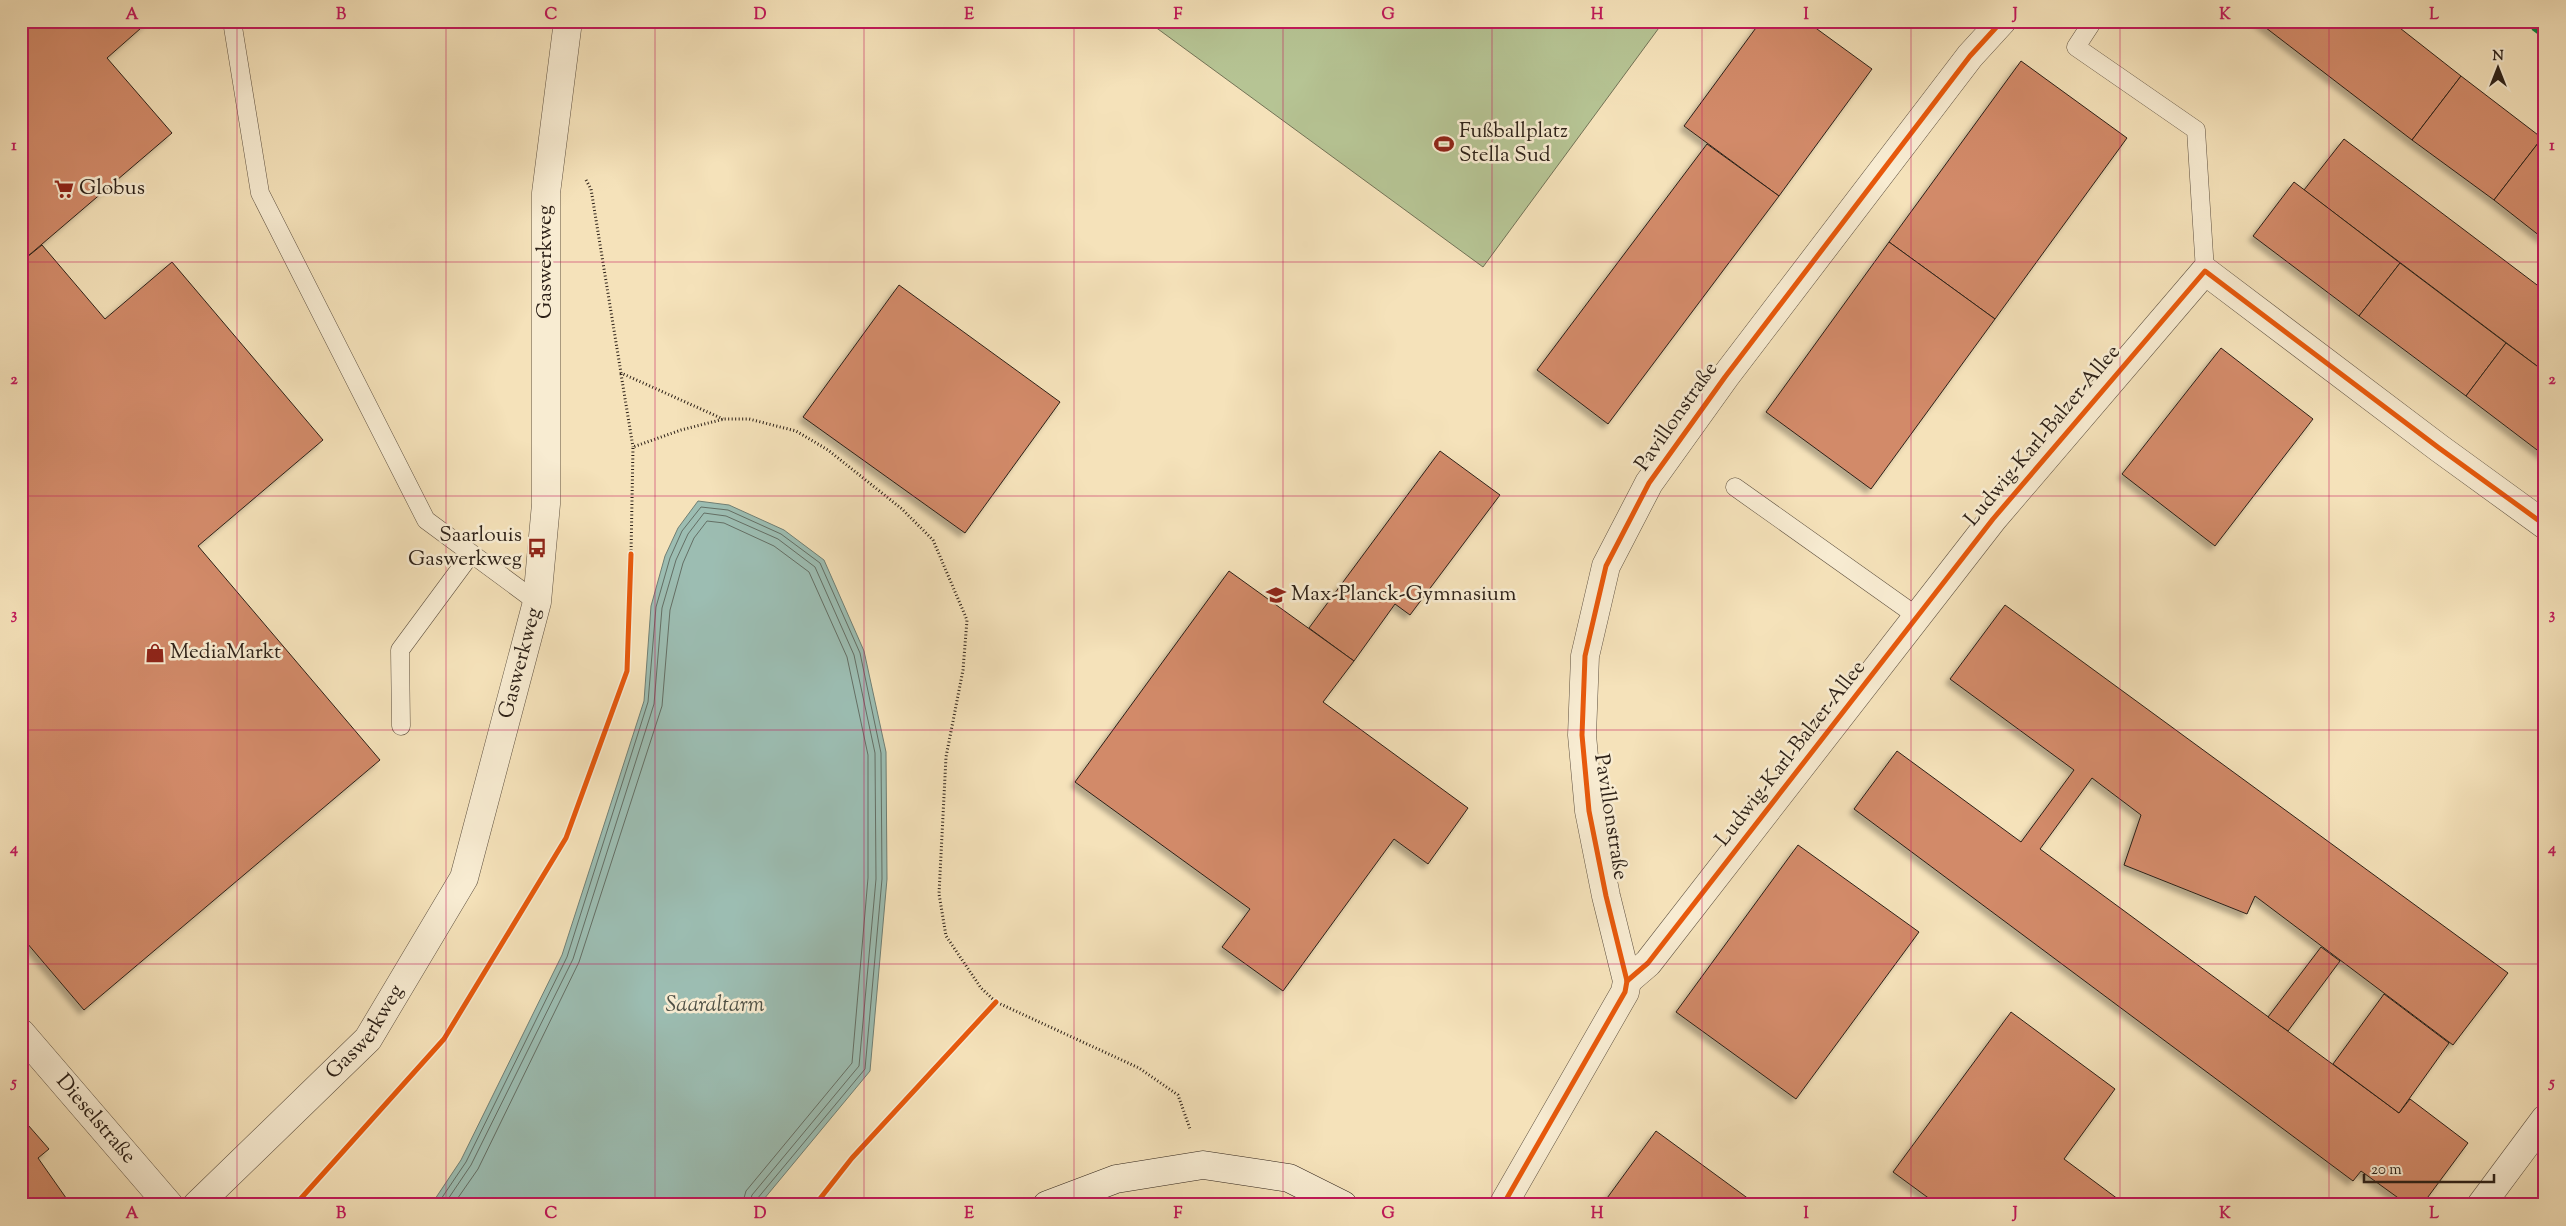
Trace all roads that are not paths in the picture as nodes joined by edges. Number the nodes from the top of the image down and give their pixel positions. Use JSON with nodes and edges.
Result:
{"nodes":[{"id":1,"x":232,"y":21,"type":"edge"},
{"id":2,"x":568,"y":21,"type":"edge"},
{"id":3,"x":2002,"y":21,"type":"edge"},
{"id":4,"x":2094,"y":21,"type":"edge"},
{"id":5,"x":2205,"y":271,"type":"junction"},
{"id":6,"x":1735,"y":487,"type":"dead end"},
{"id":7,"x":2545,"y":525,"type":"edge"},
{"id":8,"x":471,"y":554,"type":"junction"},
{"id":9,"x":537,"y":602,"type":"junction"},
{"id":10,"x":1918,"y":617,"type":"junction"},
{"id":11,"x":401,"y":726,"type":"dead end"},
{"id":12,"x":1627,"y":981,"type":"junction"},
{"id":13,"x":21,"y":1033,"type":"edge"},
{"id":14,"x":2545,"y":1119,"type":"edge"},
{"id":15,"x":169,"y":1205,"type":"edge"},
{"id":16,"x":197,"y":1205,"type":"edge"},
{"id":17,"x":1046,"y":1205,"type":"edge"},
{"id":18,"x":1343,"y":1205,"type":"edge"},
{"id":19,"x":1503,"y":1205,"type":"edge"},
{"id":20,"x":2481,"y":1205,"type":"edge"}],
"edges":[{"from":1,"to":8,"type":"lane"},
{"from":2,"to":9,"type":"street","name":"Gaswerkweg"},
{"from":3,"to":12,"type":"street","name":"Pavillonstraße"},
{"from":4,"to":5,"type":"lane"},
{"from":5,"to":7,"type":"street"},
{"from":5,"to":10,"type":"street","name":"Ludwig-Karl-Balzer-Allee"},
{"from":6,"to":10,"type":"lane"},
{"from":8,"to":9,"type":"lane"},
{"from":8,"to":11,"type":"lane"},
{"from":9,"to":16,"type":"street","name":"Gaswerkweg"},
{"from":10,"to":12,"type":"street","name":"Ludwig-Karl-Balzer-Allee"},
{"from":12,"to":19,"type":"street"},
{"from":13,"to":15,"type":"street","name":"Dieselstraße"},
{"from":14,"to":20,"type":"street"},
{"from":17,"to":18,"type":"street"}]}
